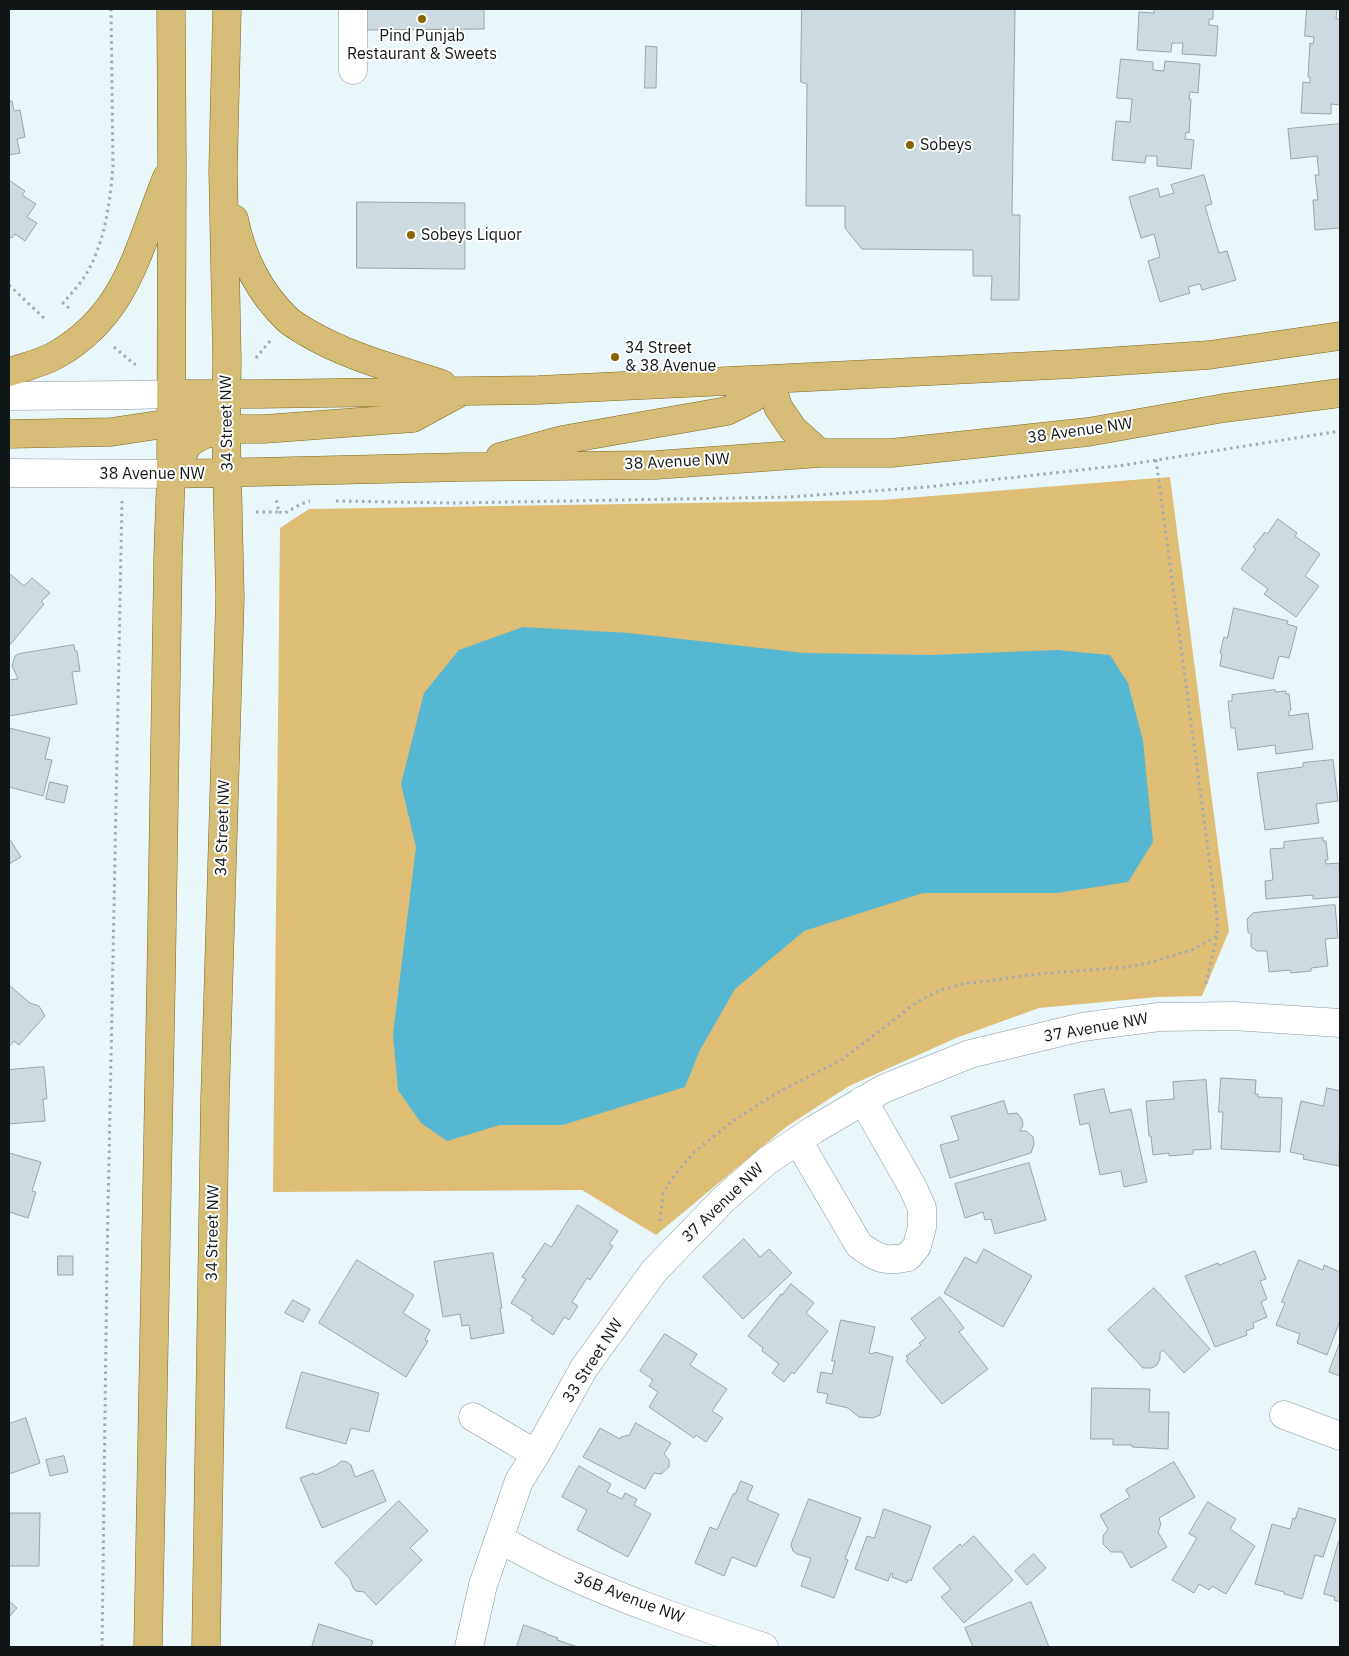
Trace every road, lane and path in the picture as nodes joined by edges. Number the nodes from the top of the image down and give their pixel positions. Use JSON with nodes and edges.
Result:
{"nodes":[{"id":1,"x":111,"y":9,"type":"edge"},
{"id":2,"x":171,"y":9,"type":"edge"},
{"id":3,"x":227,"y":9,"type":"edge"},
{"id":4,"x":354,"y":9,"type":"edge"},
{"id":5,"x":353,"y":70,"type":"dead end"},
{"id":6,"x":172,"y":164,"type":"junction"},
{"id":7,"x":223,"y":170,"type":"junction"},
{"id":8,"x":9,"y":285,"type":"edge"},
{"id":9,"x":63,"y":304,"type":"dead end"},
{"id":10,"x":46,"y":320,"type":"dead end"},
{"id":11,"x":1340,"y":336,"type":"edge"},
{"id":12,"x":273,"y":338,"type":"dead end"},
{"id":13,"x":109,"y":342,"type":"dead end"},
{"id":14,"x":254,"y":360,"type":"dead end"},
{"id":15,"x":134,"y":364,"type":"dead end"},
{"id":16,"x":9,"y":372,"type":"edge"},
{"id":17,"x":770,"y":379,"type":"junction"},
{"id":18,"x":463,"y":391,"type":"junction"},
{"id":19,"x":1340,"y":393,"type":"edge"},
{"id":20,"x":171,"y":394,"type":"junction"},
{"id":21,"x":226,"y":394,"type":"junction"},
{"id":22,"x":9,"y":396,"type":"edge"},
{"id":23,"x":171,"y":423,"type":"junction"},
{"id":24,"x":226,"y":429,"type":"junction"},
{"id":25,"x":9,"y":434,"type":"edge"},
{"id":26,"x":820,"y":453,"type":"junction"},
{"id":27,"x":1156,"y":460,"type":"dead end"},
{"id":28,"x":464,"y":467,"type":"junction"},
{"id":29,"x":9,"y":473,"type":"edge"},
{"id":30,"x":228,"y":473,"type":"junction"},
{"id":31,"x":171,"y":474,"type":"junction"},
{"id":32,"x":310,"y":501,"type":"dead end"},
{"id":33,"x":329,"y":501,"type":"dead end"},
{"id":34,"x":415,"y":502,"type":"dead end"},
{"id":35,"x":121,"y":505,"type":"dead end"},
{"id":36,"x":279,"y":512,"type":"dead end"},
{"id":37,"x":1199,"y":1017,"type":"junction"},
{"id":38,"x":1340,"y":1022,"type":"edge"},
{"id":39,"x":864,"y":1100,"type":"junction"},
{"id":40,"x":798,"y":1141,"type":"junction"},
{"id":41,"x":654,"y":1271,"type":"joint"},
{"id":42,"x":1284,"y":1415,"type":"dead end"},
{"id":43,"x":473,"y":1417,"type":"dead end"},
{"id":44,"x":1340,"y":1436,"type":"edge"},
{"id":45,"x":536,"y":1454,"type":"junction"},
{"id":46,"x":499,"y":1538,"type":"junction"},
{"id":47,"x":102,"y":1647,"type":"edge"},
{"id":48,"x":148,"y":1647,"type":"edge"},
{"id":49,"x":206,"y":1647,"type":"edge"},
{"id":50,"x":469,"y":1647,"type":"edge"},
{"id":51,"x":764,"y":1647,"type":"edge"}],
"edges":[{"from":1,"to":9,"type":"path"},
{"from":2,"to":6,"type":"main road"},
{"from":3,"to":7,"type":"main road","name":"34 Street NW"},
{"from":4,"to":5,"type":"street"},
{"from":6,"to":16,"type":"main road"},
{"from":6,"to":20,"type":"main road"},
{"from":7,"to":18,"type":"main road"},
{"from":7,"to":21,"type":"main road","name":"34 Street NW"},
{"from":8,"to":10,"type":"path"},
{"from":11,"to":17,"type":"main road"},
{"from":12,"to":14,"type":"path"},
{"from":13,"to":15,"type":"path"},
{"from":17,"to":18,"type":"main road"},
{"from":17,"to":26,"type":"main road"},
{"from":17,"to":28,"type":"main road"},
{"from":18,"to":21,"type":"main road"},
{"from":18,"to":24,"type":"main road"},
{"from":19,"to":26,"type":"main road","name":"38 Avenue NW"},
{"from":20,"to":21,"type":"main road"},
{"from":20,"to":22,"type":"street"},
{"from":20,"to":23,"type":"main road"},
{"from":21,"to":23,"type":"main road"},
{"from":21,"to":24,"type":"main road","name":"34 Street NW"},
{"from":23,"to":25,"type":"main road"},
{"from":23,"to":31,"type":"main road"},
{"from":24,"to":30,"type":"main road","name":"34 Street NW"},
{"from":24,"to":31,"type":"main road"},
{"from":26,"to":28,"type":"main road","name":"38 Avenue NW"},
{"from":27,"to":37,"type":"path"},
{"from":28,"to":30,"type":"main road","name":"38 Avenue NW"},
{"from":29,"to":31,"type":"street","name":"38 Avenue NW"},
{"from":30,"to":31,"type":"main road","name":"38 Avenue NW"},
{"from":30,"to":49,"type":"main road","name":"34 Street NW"},
{"from":31,"to":48,"type":"main road"},
{"from":32,"to":36,"type":"path"},
{"from":33,"to":34,"type":"path"},
{"from":35,"to":47,"type":"path"},
{"from":37,"to":38,"type":"street","name":"37 Avenue NW"},
{"from":37,"to":39,"type":"street","name":"37 Avenue NW"},
{"from":39,"to":40,"type":"street","name":"37 Avenue NW"},
{"from":39,"to":40,"type":"street"},
{"from":40,"to":41,"type":"street","name":"37 Avenue NW"},
{"from":41,"to":45,"type":"street","name":"33 Street NW"},
{"from":42,"to":44,"type":"street"},
{"from":43,"to":45,"type":"street"},
{"from":45,"to":46,"type":"street","name":"33 Street NW"},
{"from":46,"to":50,"type":"street","name":"33 Street NW"},
{"from":46,"to":51,"type":"street","name":"36B Avenue NW"}]}
